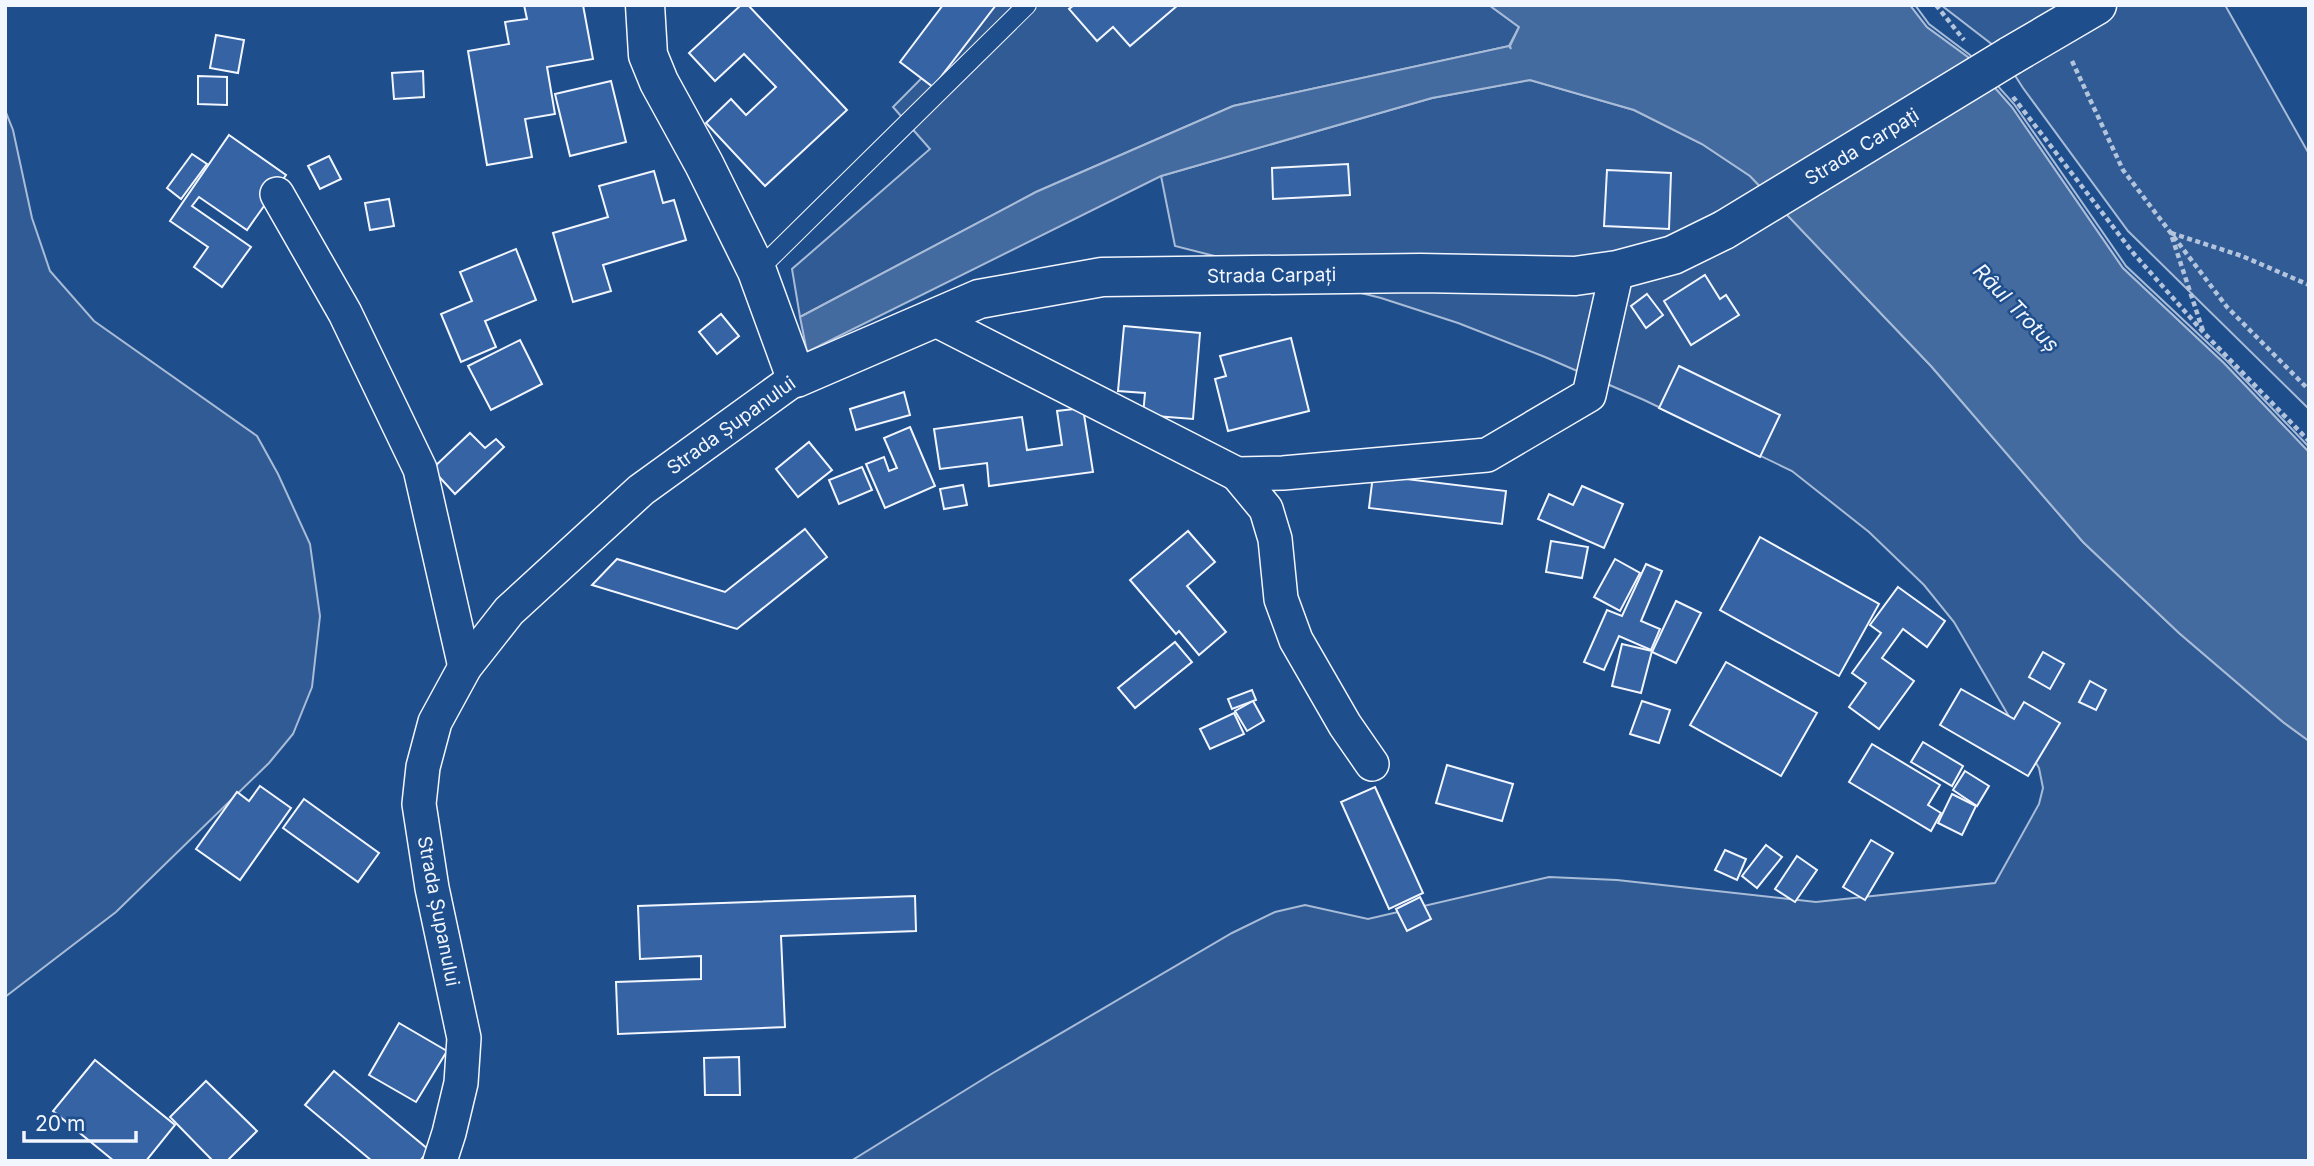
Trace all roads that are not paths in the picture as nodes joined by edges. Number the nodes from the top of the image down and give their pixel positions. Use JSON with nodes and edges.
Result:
{"nodes":[{"id":1,"x":645,"y":5,"type":"edge"},
{"id":2,"x":1027,"y":5,"type":"edge"},
{"id":3,"x":2097,"y":5,"type":"edge"},
{"id":4,"x":277,"y":194,"type":"dead end"},
{"id":5,"x":1617,"y":270,"type":"junction"},
{"id":6,"x":757,"y":271,"type":"junction"},
{"id":7,"x":932,"y":318,"type":"junction"},
{"id":8,"x":796,"y":378,"type":"junction"},
{"id":9,"x":1237,"y":474,"type":"junction"},
{"id":10,"x":465,"y":667,"type":"junction"},
{"id":11,"x":1372,"y":764,"type":"dead end"},
{"id":12,"x":440,"y":1161,"type":"edge"}],
"edges":[{"from":1,"to":6,"type":"street","name":"Strada Șupanului"},
{"from":2,"to":6,"type":"lane"},
{"from":3,"to":5,"type":"street","name":"Strada Carpați","bridge":true},
{"from":4,"to":10,"type":"street"},
{"from":5,"to":7,"type":"street","name":"Strada Carpați"},
{"from":5,"to":9,"type":"street"},
{"from":6,"to":8,"type":"street","name":"Strada Șupanului"},
{"from":7,"to":8,"type":"street","name":"Strada Carpați"},
{"from":7,"to":9,"type":"street"},
{"from":8,"to":10,"type":"street","name":"Strada Șupanului"},
{"from":9,"to":11,"type":"street"},
{"from":10,"to":12,"type":"street","name":"Strada Șupanului"}]}
